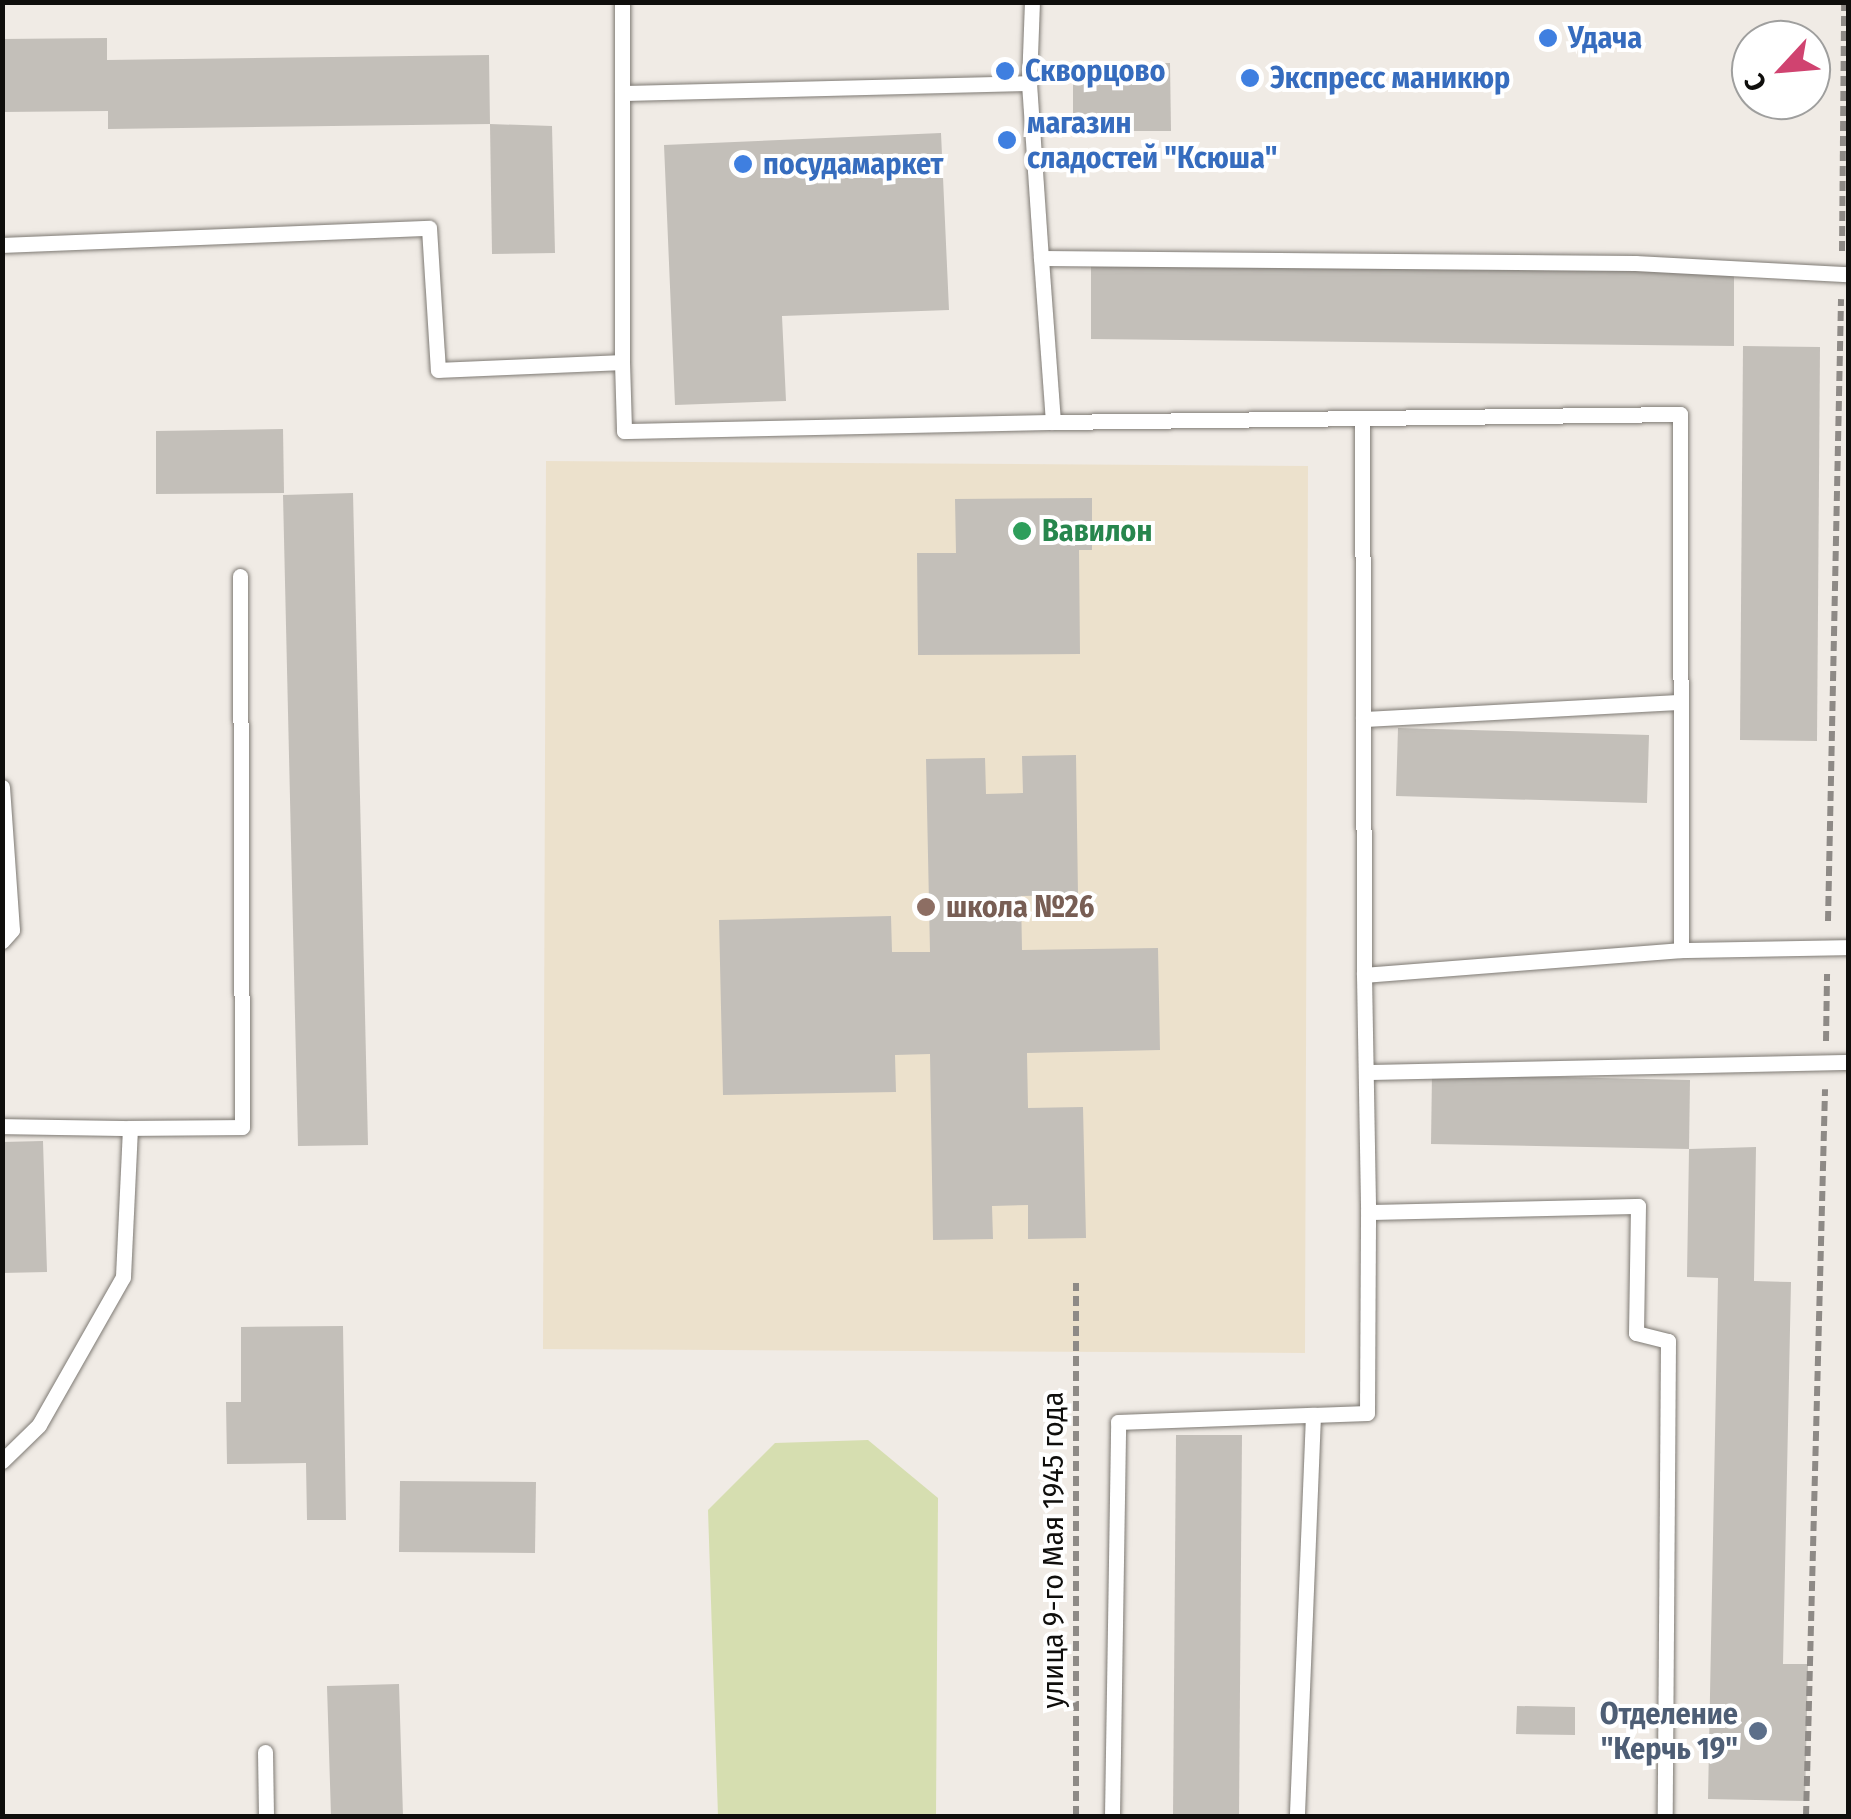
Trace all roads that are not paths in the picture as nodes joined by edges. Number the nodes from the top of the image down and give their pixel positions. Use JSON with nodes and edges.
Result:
{"nodes":[{"id":1,"x":622,"y":2,"type":"edge"},
{"id":2,"x":1032,"y":2,"type":"edge"},
{"id":3,"x":1030,"y":84,"type":"junction"},
{"id":4,"x":622,"y":93,"type":"junction"},
{"id":5,"x":2,"y":246,"type":"edge"},
{"id":6,"x":1042,"y":258,"type":"junction"},
{"id":7,"x":1845,"y":271,"type":"edge"},
{"id":8,"x":622,"y":362,"type":"junction"},
{"id":9,"x":1362,"y":418,"type":"junction"},
{"id":10,"x":1054,"y":422,"type":"junction"},
{"id":11,"x":240,"y":576,"type":"dead end"},
{"id":12,"x":1680,"y":702,"type":"junction"},
{"id":13,"x":1363,"y":719,"type":"junction"},
{"id":14,"x":2,"y":787,"type":"edge"},
{"id":15,"x":2,"y":941,"type":"edge"},
{"id":16,"x":1848,"y":947,"type":"edge"},
{"id":17,"x":1681,"y":950,"type":"junction"},
{"id":18,"x":1364,"y":974,"type":"junction"},
{"id":19,"x":1848,"y":1062,"type":"edge"},
{"id":20,"x":1366,"y":1072,"type":"junction"},
{"id":21,"x":2,"y":1126,"type":"edge"},
{"id":22,"x":130,"y":1128,"type":"junction"},
{"id":23,"x":1368,"y":1212,"type":"junction"},
{"id":24,"x":1312,"y":1415,"type":"junction"},
{"id":25,"x":2,"y":1461,"type":"edge"},
{"id":26,"x":264,"y":1752,"type":"dead end"},
{"id":27,"x":266,"y":1816,"type":"edge"},
{"id":28,"x":1112,"y":1816,"type":"edge"},
{"id":29,"x":1297,"y":1816,"type":"edge"},
{"id":30,"x":1665,"y":1816,"type":"edge"}],
"edges":[{"from":1,"to":4,"type":"lane"},
{"from":2,"to":3,"type":"lane"},
{"from":3,"to":4,"type":"lane"},
{"from":3,"to":6,"type":"lane"},
{"from":4,"to":8,"type":"lane"},
{"from":5,"to":8,"type":"lane"},
{"from":6,"to":7,"type":"lane"},
{"from":6,"to":10,"type":"lane"},
{"from":8,"to":10,"type":"lane"},
{"from":9,"to":10,"type":"lane"},
{"from":9,"to":12,"type":"lane"},
{"from":9,"to":13,"type":"lane"},
{"from":11,"to":22,"type":"lane"},
{"from":12,"to":13,"type":"lane"},
{"from":12,"to":17,"type":"lane"},
{"from":13,"to":18,"type":"lane"},
{"from":14,"to":15,"type":"lane"},
{"from":16,"to":17,"type":"lane"},
{"from":17,"to":18,"type":"lane"},
{"from":18,"to":20,"type":"lane"},
{"from":19,"to":20,"type":"lane"},
{"from":20,"to":23,"type":"lane"},
{"from":21,"to":22,"type":"lane"},
{"from":22,"to":25,"type":"lane"},
{"from":23,"to":24,"type":"lane"},
{"from":23,"to":30,"type":"lane"},
{"from":24,"to":28,"type":"lane"},
{"from":24,"to":29,"type":"lane"},
{"from":26,"to":27,"type":"lane"}]}
